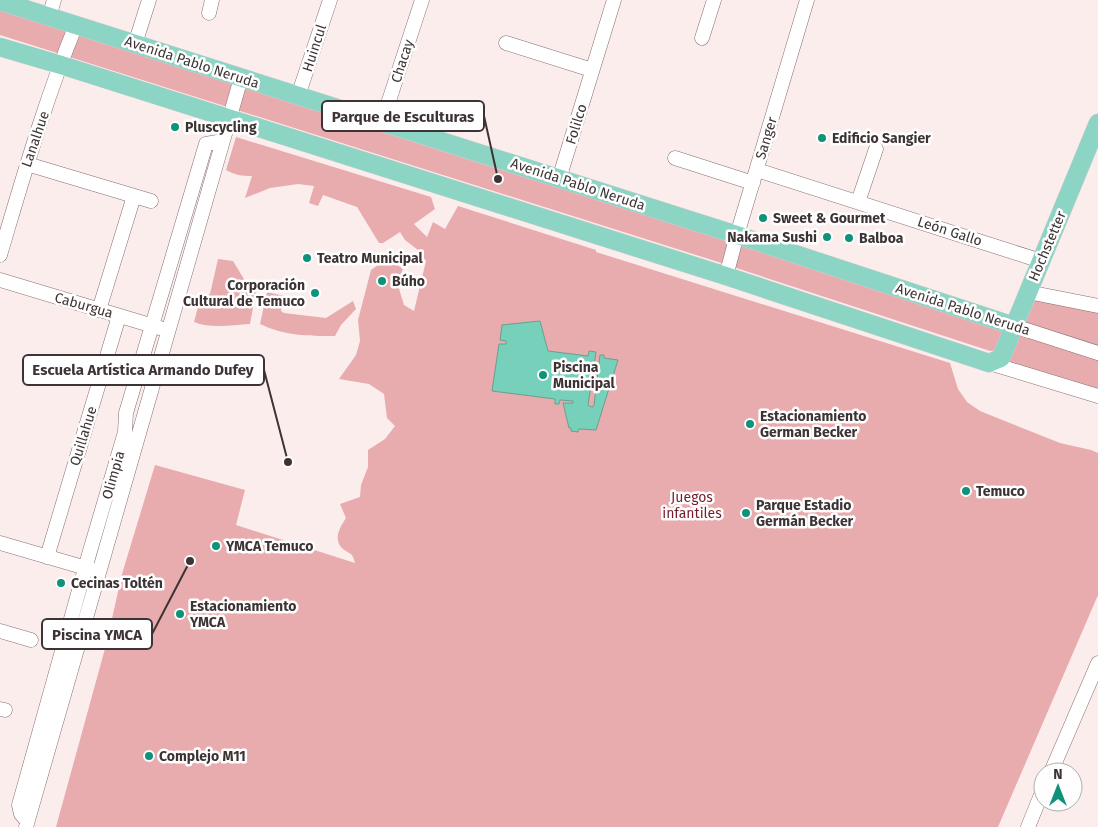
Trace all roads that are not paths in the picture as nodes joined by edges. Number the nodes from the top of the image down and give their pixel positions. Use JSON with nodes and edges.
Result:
{"nodes":[{"id":1,"x":149,"y":0,"type":"edge"},
{"id":2,"x":330,"y":0,"type":"edge"},
{"id":3,"x":422,"y":0,"type":"edge"},
{"id":4,"x":614,"y":0,"type":"edge"},
{"id":5,"x":714,"y":0,"type":"edge"},
{"id":6,"x":808,"y":0,"type":"edge"},
{"id":7,"x":0,"y":1,"type":"edge"},
{"id":8,"x":51,"y":8,"type":"edge"},
{"id":9,"x":76,"y":25,"type":"junction"},
{"id":10,"x":702,"y":38,"type":"dead end"},
{"id":11,"x":506,"y":43,"type":"dead end"},
{"id":12,"x":135,"y":44,"type":"junction"},
{"id":13,"x":0,"y":47,"type":"edge"},
{"id":14,"x":61,"y":65,"type":"junction"},
{"id":15,"x":592,"y":70,"type":"junction"},
{"id":16,"x":241,"y":78,"type":"junction"},
{"id":17,"x":298,"y":96,"type":"junction"},
{"id":18,"x":229,"y":119,"type":"junction"},
{"id":19,"x":382,"y":122,"type":"junction"},
{"id":20,"x":1096,"y":132,"type":"edge"},
{"id":21,"x":222,"y":140,"type":"junction"},
{"id":22,"x":876,"y":149,"type":"dead end"},
{"id":23,"x":675,"y":158,"type":"dead end"},
{"id":24,"x":27,"y":164,"type":"junction"},
{"id":25,"x":755,"y":176,"type":"junction"},
{"id":26,"x":559,"y":178,"type":"junction"},
{"id":27,"x":134,"y":196,"type":"junction"},
{"id":28,"x":151,"y":201,"type":"dead end"},
{"id":29,"x":858,"y":202,"type":"junction"},
{"id":30,"x":737,"y":235,"type":"junction"},
{"id":31,"x":0,"y":255,"type":"edge"},
{"id":32,"x":1041,"y":261,"type":"junction"},
{"id":33,"x":726,"y":276,"type":"junction"},
{"id":34,"x":0,"y":280,"type":"edge"},
{"id":35,"x":1028,"y":292,"type":"junction"},
{"id":36,"x":1098,"y":306,"type":"edge"},
{"id":37,"x":99,"y":310,"type":"junction"},
{"id":38,"x":119,"y":316,"type":"junction"},
{"id":39,"x":152,"y":325,"type":"junction"},
{"id":40,"x":1014,"y":326,"type":"junction"},
{"id":41,"x":168,"y":330,"type":"junction"},
{"id":42,"x":1098,"y":353,"type":"edge"},
{"id":43,"x":989,"y":363,"type":"junction"},
{"id":44,"x":1098,"y":396,"type":"edge"},
{"id":45,"x":0,"y":543,"type":"edge"},
{"id":46,"x":47,"y":557,"type":"junction"},
{"id":47,"x":92,"y":570,"type":"junction"},
{"id":48,"x":0,"y":631,"type":"edge"},
{"id":49,"x":32,"y":640,"type":"dead end"},
{"id":50,"x":1098,"y":663,"type":"edge"},
{"id":51,"x":1055,"y":762,"type":"edge"},
{"id":52,"x":1034,"y":812,"type":"edge"},
{"id":53,"x":26,"y":824,"type":"edge"},
{"id":54,"x":1028,"y":827,"type":"edge"}],
"edges":[{"from":1,"to":12,"type":"street"},
{"from":2,"to":17,"type":"street","name":"Huincul"},
{"from":3,"to":19,"type":"street","name":"Chacay"},
{"from":4,"to":15,"type":"street","name":"Folilco"},
{"from":5,"to":10,"type":"street"},
{"from":6,"to":25,"type":"street","name":"Sanger"},
{"from":7,"to":8,"type":"main road","name":"Avenida Pablo Neruda"},
{"from":8,"to":9,"type":"main road","name":"Avenida Pablo Neruda"},
{"from":9,"to":12,"type":"main road","name":"Avenida Pablo Neruda"},
{"from":9,"to":14,"type":"street","name":"Lanalhue"},
{"from":11,"to":15,"type":"street"},
{"from":12,"to":16,"type":"main road","name":"Avenida Pablo Neruda"},
{"from":13,"to":14,"type":"main road"},
{"from":14,"to":18,"type":"main road"},
{"from":14,"to":24,"type":"street","name":"Lanalhue"},
{"from":15,"to":26,"type":"street","name":"Folilco"},
{"from":16,"to":17,"type":"main road","name":"Avenida Pablo Neruda"},
{"from":16,"to":18,"type":"street","name":"Olimpia"},
{"from":17,"to":19,"type":"main road","name":"Avenida Pablo Neruda"},
{"from":18,"to":21,"type":"street","name":"Olimpia"},
{"from":18,"to":33,"type":"main road"},
{"from":19,"to":26,"type":"main road","name":"Avenida Pablo Neruda"},
{"from":20,"to":32,"type":"main road","name":"Hochstetter"},
{"from":21,"to":39,"type":"street","name":"Olimpia"},
{"from":21,"to":41,"type":"street","name":"Olimpia"},
{"from":22,"to":29,"type":"street"},
{"from":23,"to":25,"type":"street","name":"León Gallo"},
{"from":24,"to":27,"type":"street"},
{"from":24,"to":31,"type":"street","name":"Lanalhue"},
{"from":25,"to":29,"type":"street","name":"León Gallo"},
{"from":25,"to":30,"type":"street","name":"Sanger"},
{"from":26,"to":30,"type":"main road","name":"Avenida Pablo Neruda"},
{"from":27,"to":28,"type":"street"},
{"from":27,"to":37,"type":"street"},
{"from":29,"to":32,"type":"street","name":"León Gallo"},
{"from":30,"to":33,"type":"street","name":"Sanger"},
{"from":30,"to":40,"type":"main road","name":"Avenida Pablo Neruda"},
{"from":32,"to":35,"type":"main road","name":"Hochstetter"},
{"from":33,"to":43,"type":"main road"},
{"from":34,"to":37,"type":"street","name":"Caburgua"},
{"from":35,"to":36,"type":"street"},
{"from":35,"to":40,"type":"main road","name":"Hochstetter"},
{"from":37,"to":38,"type":"street","name":"Caburgua"},
{"from":38,"to":39,"type":"street","name":"Caburgua"},
{"from":38,"to":46,"type":"street","name":"Quillahue"},
{"from":39,"to":41,"type":"street","name":"Caburgua"},
{"from":39,"to":47,"type":"street","name":"Olimpia"},
{"from":40,"to":42,"type":"street","name":"Avenida Pablo Neruda"},
{"from":40,"to":43,"type":"main road","name":"Hochstetter"},
{"from":41,"to":47,"type":"street","name":"Olimpia"},
{"from":43,"to":44,"type":"street"},
{"from":45,"to":46,"type":"street"},
{"from":46,"to":47,"type":"street"},
{"from":47,"to":53,"type":"street","name":"Olimpia"},
{"from":48,"to":49,"type":"street"},
{"from":50,"to":51,"type":"street"},
{"from":52,"to":54,"type":"street"}]}
